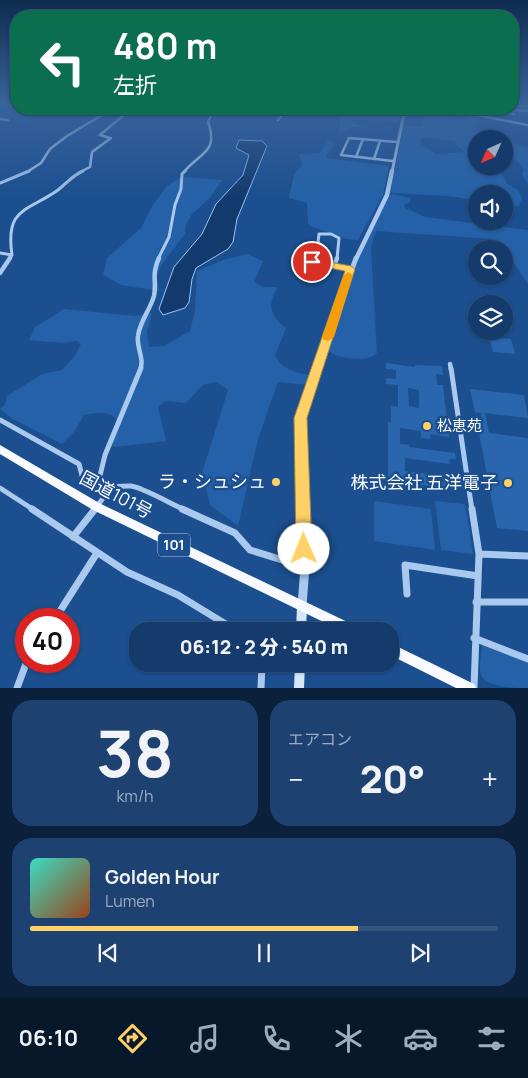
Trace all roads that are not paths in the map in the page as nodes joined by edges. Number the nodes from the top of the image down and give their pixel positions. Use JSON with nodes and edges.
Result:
{"nodes":[{"id":1,"x":68,"y":135,"type":"edge"},
{"id":2,"x":100,"y":135,"type":"edge"},
{"id":3,"x":213,"y":135,"type":"edge"},
{"id":4,"x":399,"y":135,"type":"edge"},
{"id":5,"x":363,"y":139,"type":"junction"},
{"id":6,"x":380,"y":141,"type":"junction"},
{"id":7,"x":397,"y":142,"type":"junction"},
{"id":8,"x":356,"y":157,"type":"junction"},
{"id":9,"x":374,"y":159,"type":"junction"},
{"id":10,"x":393,"y":161,"type":"junction"},
{"id":11,"x":0,"y":183,"type":"edge"},
{"id":12,"x":0,"y":253,"type":"edge"},
{"id":13,"x":12,"y":255,"type":"junction"},
{"id":14,"x":334,"y":266,"type":"junction"},
{"id":15,"x":351,"y":269,"type":"junction"},
{"id":16,"x":0,"y":274,"type":"edge"},
{"id":17,"x":450,"y":364,"type":"dead end"},
{"id":18,"x":0,"y":420,"type":"edge"},
{"id":19,"x":0,"y":449,"type":"edge"},
{"id":20,"x":0,"y":488,"type":"edge"},
{"id":21,"x":97,"y":488,"type":"junction"},
{"id":22,"x":111,"y":488,"type":"junction"},
{"id":23,"x":97,"y":506,"type":"junction"},
{"id":24,"x":73,"y":537,"type":"junction"},
{"id":25,"x":97,"y":553,"type":"junction"},
{"id":26,"x":479,"y":554,"type":"junction"},
{"id":27,"x":528,"y":556,"type":"edge"},
{"id":28,"x":305,"y":567,"type":"junction"},
{"id":29,"x":478,"y":576,"type":"junction"},
{"id":30,"x":406,"y":594,"type":"dead end"},
{"id":31,"x":476,"y":602,"type":"junction"},
{"id":32,"x":528,"y":602,"type":"edge"},
{"id":33,"x":302,"y":606,"type":"junction"},
{"id":34,"x":62,"y":608,"type":"edge"},
{"id":35,"x":222,"y":622,"type":"edge"},
{"id":36,"x":301,"y":622,"type":"edge"},
{"id":37,"x":335,"y":622,"type":"edge"},
{"id":38,"x":474,"y":638,"type":"junction"},
{"id":39,"x":399,"y":653,"type":"edge"},
{"id":40,"x":528,"y":659,"type":"edge"},
{"id":41,"x":262,"y":672,"type":"edge"},
{"id":42,"x":300,"y":672,"type":"edge"},
{"id":43,"x":23,"y":673,"type":"edge"},
{"id":44,"x":17,"y":688,"type":"edge"},
{"id":45,"x":261,"y":688,"type":"edge"},
{"id":46,"x":299,"y":688,"type":"edge"},
{"id":47,"x":470,"y":688,"type":"edge"},
{"id":48,"x":474,"y":688,"type":"edge"}],
"edges":[{"from":1,"to":11,"type":"street"},
{"from":2,"to":13,"type":"street"},
{"from":3,"to":21,"type":"street"},
{"from":4,"to":7,"type":"street"},
{"from":5,"to":6,"type":"street"},
{"from":5,"to":8,"type":"street"},
{"from":5,"to":8,"type":"street"},
{"from":6,"to":7,"type":"street"},
{"from":6,"to":9,"type":"street"},
{"from":7,"to":10,"type":"street"},
{"from":8,"to":9,"type":"street"},
{"from":9,"to":10,"type":"street"},
{"from":10,"to":15,"type":"street"},
{"from":12,"to":13,"type":"street"},
{"from":13,"to":16,"type":"street"},
{"from":14,"to":14,"type":"street"},
{"from":14,"to":15,"type":"street"},
{"from":15,"to":28,"type":"street"},
{"from":17,"to":26,"type":"street"},
{"from":18,"to":21,"type":"street"},
{"from":19,"to":23,"type":"highway","name":"国道101号","number":"101"},
{"from":20,"to":24,"type":"street"},
{"from":21,"to":22,"type":"street"},
{"from":22,"to":23,"type":"street"},
{"from":22,"to":28,"type":"street"},
{"from":23,"to":24,"type":"street"},
{"from":23,"to":33,"type":"highway","name":"国道101号","number":"101"},
{"from":24,"to":25,"type":"street"},
{"from":25,"to":34,"type":"street"},
{"from":25,"to":35,"type":"street"},
{"from":26,"to":27,"type":"street"},
{"from":26,"to":29,"type":"street"},
{"from":28,"to":33,"type":"street"},
{"from":29,"to":30,"type":"street"},
{"from":29,"to":31,"type":"street"},
{"from":31,"to":32,"type":"street"},
{"from":31,"to":38,"type":"street"},
{"from":33,"to":36,"type":"main road"},
{"from":33,"to":37,"type":"highway","name":"国道101号","number":"101"},
{"from":38,"to":40,"type":"street"},
{"from":38,"to":48,"type":"street"},
{"from":39,"to":47,"type":"highway"},
{"from":41,"to":45,"type":"street"},
{"from":42,"to":46,"type":"main road"},
{"from":43,"to":44,"type":"street"}]}
